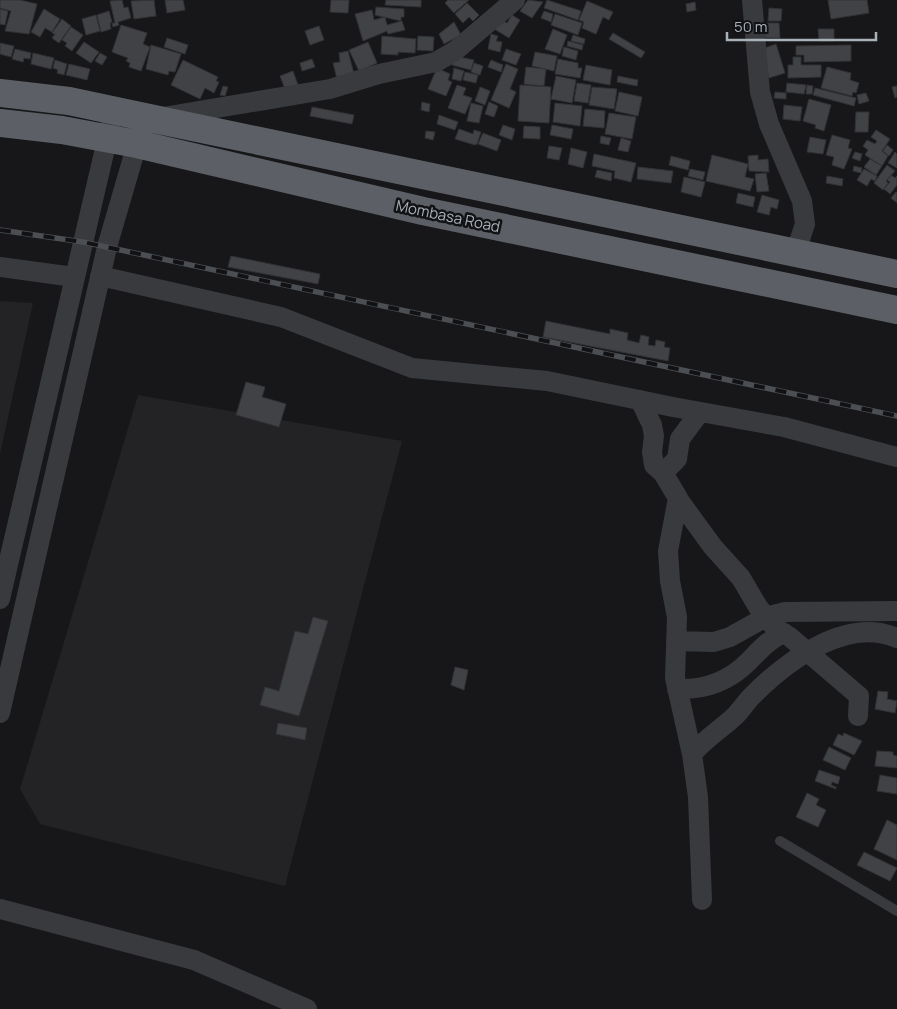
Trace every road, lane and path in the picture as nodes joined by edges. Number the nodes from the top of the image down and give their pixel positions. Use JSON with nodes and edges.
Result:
{"nodes":[{"id":1,"x":516,"y":0,"type":"edge"},
{"id":2,"x":752,"y":0,"type":"edge"},
{"id":3,"x":0,"y":93,"type":"edge"},
{"id":4,"x":114,"y":110,"type":"junction"},
{"id":5,"x":147,"y":117,"type":"junction"},
{"id":6,"x":0,"y":123,"type":"edge"},
{"id":7,"x":109,"y":138,"type":"junction"},
{"id":8,"x":136,"y":144,"type":"junction"},
{"id":9,"x":795,"y":254,"type":"junction"},
{"id":10,"x":0,"y":268,"type":"edge"},
{"id":11,"x":897,"y":274,"type":"edge"},
{"id":12,"x":100,"y":276,"type":"junction"},
{"id":13,"x":74,"y":277,"type":"junction"},
{"id":14,"x":897,"y":310,"type":"edge"},
{"id":15,"x":640,"y":400,"type":"junction"},
{"id":16,"x":700,"y":412,"type":"junction"},
{"id":17,"x":897,"y":457,"type":"edge"},
{"id":18,"x":663,"y":473,"type":"junction"},
{"id":19,"x":678,"y":500,"type":"junction"},
{"id":20,"x":0,"y":599,"type":"edge"},
{"id":21,"x":897,"y":611,"type":"edge"},
{"id":22,"x":766,"y":617,"type":"junction"},
{"id":23,"x":784,"y":633,"type":"junction"},
{"id":24,"x":897,"y":638,"type":"edge"},
{"id":25,"x":676,"y":641,"type":"junction"},
{"id":26,"x":808,"y":651,"type":"junction"},
{"id":27,"x":677,"y":689,"type":"junction"},
{"id":28,"x":0,"y":713,"type":"edge"},
{"id":29,"x":858,"y":716,"type":"dead end"},
{"id":30,"x":692,"y":754,"type":"junction"},
{"id":31,"x":780,"y":841,"type":"dead end"},
{"id":32,"x":702,"y":900,"type":"dead end"},
{"id":33,"x":0,"y":908,"type":"edge"},
{"id":34,"x":897,"y":911,"type":"edge"},
{"id":35,"x":307,"y":1009,"type":"edge"}],
"edges":[{"from":1,"to":5,"type":"street"},
{"from":2,"to":9,"type":"street"},
{"from":3,"to":4,"type":"highway"},
{"from":4,"to":5,"type":"highway"},
{"from":4,"to":7,"type":"street"},
{"from":5,"to":8,"type":"street"},
{"from":5,"to":9,"type":"highway"},
{"from":6,"to":7,"type":"highway","name":"Mombasa Road"},
{"from":7,"to":8,"type":"highway","name":"Mombasa Road"},
{"from":7,"to":13,"type":"street"},
{"from":8,"to":12,"type":"street"},
{"from":8,"to":14,"type":"highway","name":"Mombasa Road"},
{"from":9,"to":11,"type":"highway"},
{"from":10,"to":13,"type":"street"},
{"from":12,"to":15,"type":"street"},
{"from":12,"to":28,"type":"street"},
{"from":13,"to":20,"type":"street"},
{"from":15,"to":16,"type":"street"},
{"from":15,"to":18,"type":"street"},
{"from":16,"to":17,"type":"street"},
{"from":16,"to":18,"type":"street"},
{"from":18,"to":19,"type":"street"},
{"from":19,"to":22,"type":"street"},
{"from":19,"to":25,"type":"street"},
{"from":21,"to":22,"type":"street"},
{"from":22,"to":23,"type":"street"},
{"from":22,"to":25,"type":"street"},
{"from":23,"to":26,"type":"street"},
{"from":23,"to":27,"type":"street"},
{"from":24,"to":26,"type":"street"},
{"from":25,"to":27,"type":"street"},
{"from":26,"to":29,"type":"street"},
{"from":26,"to":30,"type":"street"},
{"from":27,"to":30,"type":"street"},
{"from":30,"to":32,"type":"street"},
{"from":31,"to":34,"type":"lane"},
{"from":33,"to":35,"type":"street"}]}
